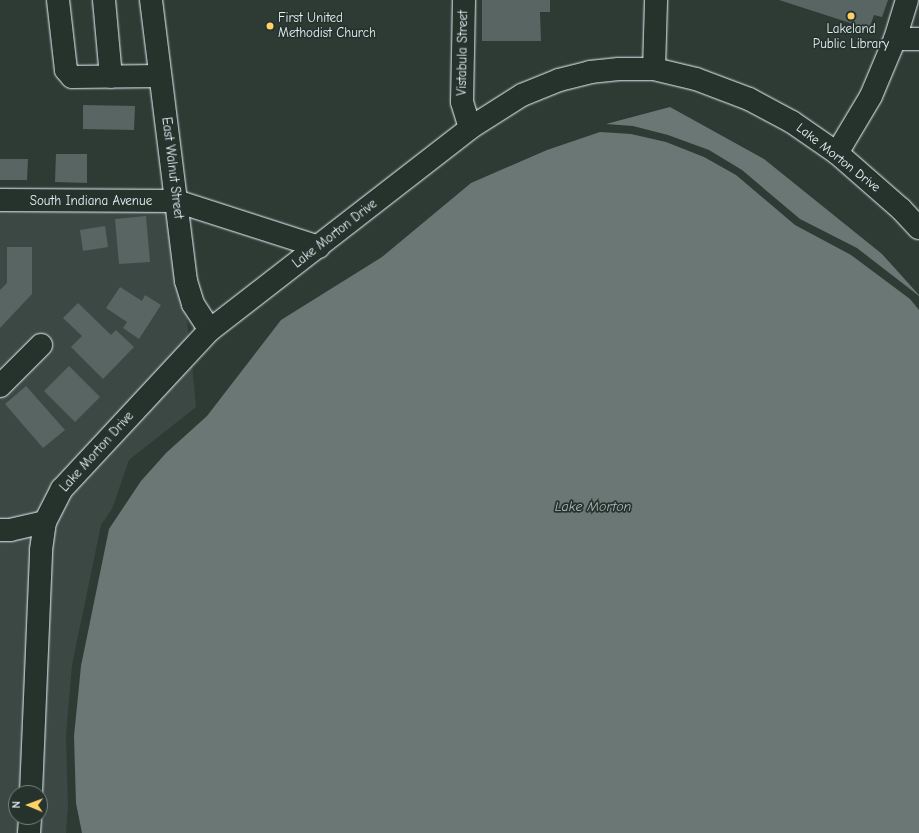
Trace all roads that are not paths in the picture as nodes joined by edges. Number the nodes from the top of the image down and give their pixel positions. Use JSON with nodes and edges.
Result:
{"nodes":[{"id":1,"x":58,"y":0,"type":"edge"},
{"id":2,"x":104,"y":0,"type":"edge"},
{"id":3,"x":151,"y":0,"type":"edge"},
{"id":4,"x":464,"y":0,"type":"edge"},
{"id":5,"x":656,"y":0,"type":"edge"},
{"id":6,"x":907,"y":0,"type":"edge"},
{"id":7,"x":895,"y":39,"type":"junction"},
{"id":8,"x":919,"y":40,"type":"edge"},
{"id":9,"x":654,"y":69,"type":"junction"},
{"id":10,"x":160,"y":76,"type":"junction"},
{"id":11,"x":111,"y":77,"type":"junction"},
{"id":12,"x":470,"y":128,"type":"junction"},
{"id":13,"x":837,"y":153,"type":"junction"},
{"id":14,"x":0,"y":200,"type":"edge"},
{"id":15,"x":176,"y":201,"type":"junction"},
{"id":16,"x":919,"y":228,"type":"edge"},
{"id":17,"x":318,"y":247,"type":"junction"},
{"id":18,"x":210,"y":330,"type":"junction"},
{"id":19,"x":41,"y":345,"type":"dead end"},
{"id":20,"x":0,"y":386,"type":"edge"},
{"id":21,"x":45,"y":522,"type":"junction"},
{"id":22,"x":0,"y":530,"type":"edge"},
{"id":23,"x":31,"y":785,"type":"edge"}],
"edges":[{"from":1,"to":11,"type":"street"},
{"from":2,"to":11,"type":"street"},
{"from":3,"to":10,"type":"street","name":"East Walnut Street"},
{"from":4,"to":12,"type":"street","name":"Vistabula Street"},
{"from":5,"to":9,"type":"street"},
{"from":6,"to":7,"type":"street"},
{"from":7,"to":8,"type":"street"},
{"from":7,"to":13,"type":"street"},
{"from":9,"to":12,"type":"street","name":"Lake Morton Drive"},
{"from":9,"to":13,"type":"street","name":"Lake Morton Drive"},
{"from":10,"to":11,"type":"street"},
{"from":10,"to":15,"type":"street","name":"East Walnut Street"},
{"from":12,"to":17,"type":"street","name":"Lake Morton Drive"},
{"from":13,"to":16,"type":"street","name":"Lake Morton Drive"},
{"from":14,"to":15,"type":"street","name":"South Indiana Avenue"},
{"from":15,"to":17,"type":"street","name":"South Indiana Avenue"},
{"from":15,"to":18,"type":"street","name":"East Walnut Street"},
{"from":17,"to":18,"type":"street","name":"Lake Morton Drive"},
{"from":18,"to":21,"type":"street","name":"Lake Morton Drive"},
{"from":19,"to":20,"type":"street"},
{"from":21,"to":22,"type":"street"},
{"from":21,"to":23,"type":"street","name":"Lake Morton Drive"}]}
